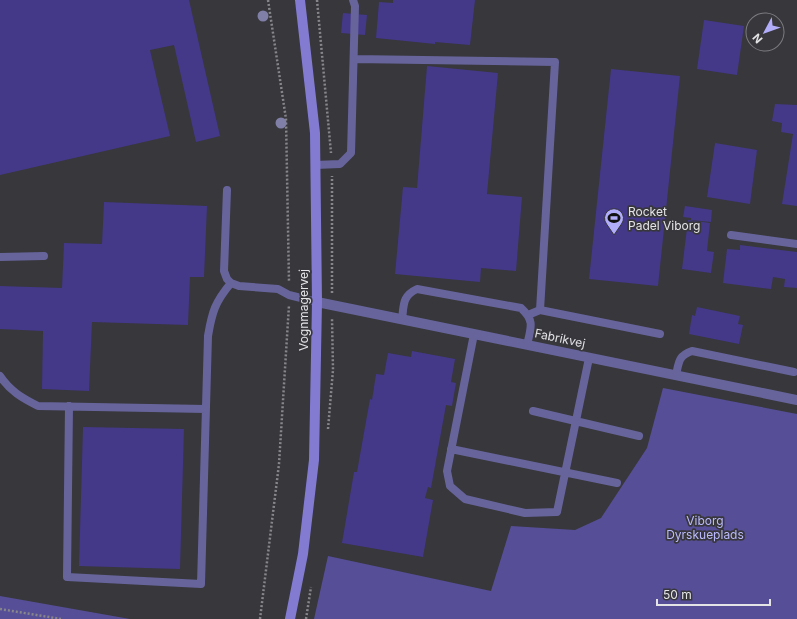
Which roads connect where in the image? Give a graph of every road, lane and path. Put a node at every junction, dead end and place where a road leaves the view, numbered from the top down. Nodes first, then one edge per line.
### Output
1 (268, 0) edge
2 (300, 0) edge
3 (353, 0) edge
4 (354, 59) junction
5 (315, 165) junction
6 (227, 190) dead end
7 (730, 235) dead end
8 (797, 244) edge
9 (44, 256) dead end
10 (0, 257) edge
11 (232, 284) junction
12 (290, 295) junction
13 (317, 302) junction
14 (540, 310) junction
15 (528, 315) junction
16 (402, 319) junction
17 (474, 334) junction
18 (660, 334) dead end
19 (527, 345) junction
20 (589, 358) junction
21 (794, 372) dead end
22 (676, 375) junction
23 (0, 376) edge
24 (797, 400) edge
25 (69, 406) junction
26 (206, 409) junction
27 (533, 411) dead end
28 (576, 421) junction
29 (639, 436) dead end
30 (451, 449) junction
31 (565, 472) junction
32 (617, 483) dead end
33 (0, 609) edge
34 (61, 619) edge
35 (260, 619) edge
36 (290, 619) edge

1 - 12 path
2 - 5 street, Vognmagervej
3 - 4 lane
4 - 5 lane
4 - 14 lane
5 - 13 street, Vognmagervej
6 - 11 lane
7 - 8 lane
9 - 10 lane
11 - 12 lane
11 - 26 lane
12 - 13 lane
12 - 35 path
13 - 16 street, Fabrikvej
13 - 36 street, Vognmagervej
14 - 15 lane
14 - 18 lane
15 - 16 lane
15 - 19 lane
16 - 17 street, Fabrikvej
17 - 19 street, Fabrikvej
17 - 30 lane
19 - 20 street, Fabrikvej
20 - 22 street, Fabrikvej
20 - 28 lane
21 - 22 lane
22 - 24 street, Fabrikvej
23 - 25 lane
25 - 26 lane
25 - 26 lane
27 - 28 lane
28 - 29 lane
28 - 31 lane
30 - 31 lane
30 - 31 lane
31 - 32 lane
33 - 34 path

